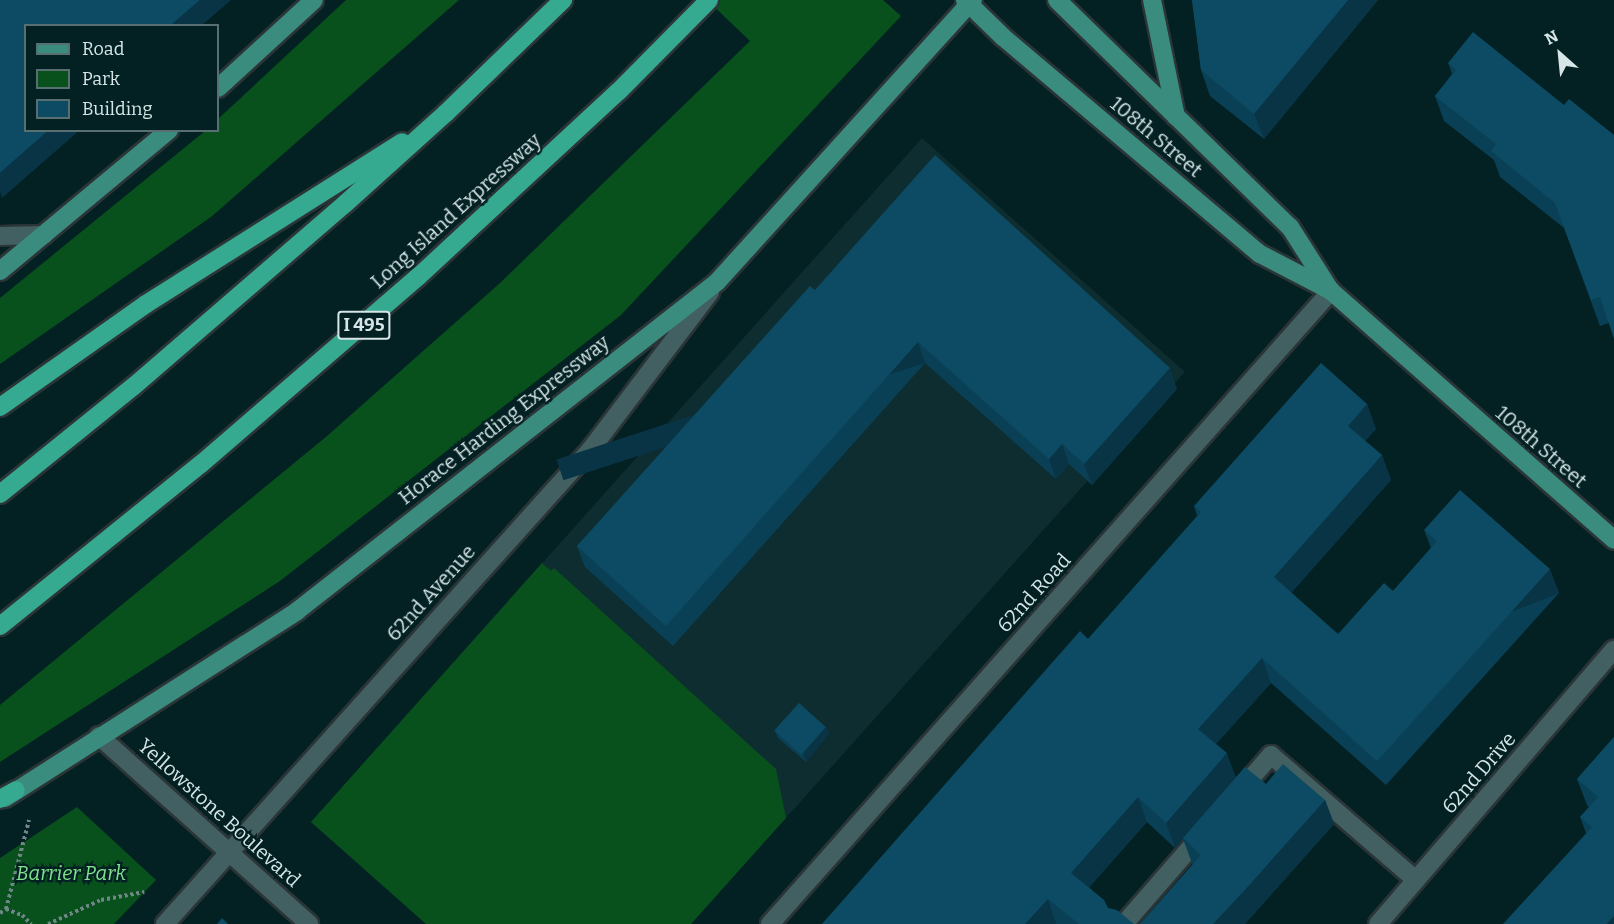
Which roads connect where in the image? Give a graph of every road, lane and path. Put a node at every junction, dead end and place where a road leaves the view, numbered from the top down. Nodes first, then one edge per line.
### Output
1 (314, 0) edge
2 (563, 0) edge
3 (708, 0) edge
4 (1057, 0) edge
5 (1152, 0) edge
6 (969, 2) edge
7 (219, 87) edge
8 (446, 113) junction
9 (1176, 117) junction
10 (167, 132) edge
11 (44, 235) junction
12 (0, 236) edge
13 (0, 271) edge
14 (717, 282) junction
15 (1331, 291) junction
16 (0, 407) edge
17 (0, 494) edge
18 (1614, 540) edge
19 (0, 626) edge
20 (1614, 651) edge
21 (99, 736) junction
22 (5, 797) edge
23 (29, 820) dead end
24 (229, 852) junction
25 (1416, 880) junction
26 (144, 892) dead end
27 (6, 909) junction
28 (0, 913) edge
29 (31, 924) edge
30 (48, 924) edge
31 (165, 924) edge
32 (309, 924) edge
33 (770, 924) edge
34 (1124, 924) edge
35 (1378, 924) edge

1 - 7 main road
2 - 8 highway
3 - 19 highway, Long Island Expressway / I 495
4 - 9 main road, 108th Street
5 - 9 main road
6 - 14 main road, Horace Harding Expressway
6 - 15 main road, 108th Street
8 - 16 highway
8 - 17 highway
9 - 15 main road, 108th Street
10 - 11 main road
11 - 12 street
11 - 13 main road
14 - 21 main road, Horace Harding Expressway
14 - 24 street, 62nd Avenue
15 - 18 main road, 108th Street
15 - 33 street, 62nd Road
20 - 25 street, 62nd Drive
21 - 22 main road, Horace Harding Expressway
21 - 24 street, Yellowstone Boulevard
23 - 27 path
24 - 31 street, 62nd Avenue
24 - 32 street, Yellowstone Boulevard
25 - 34 street
25 - 35 street, 62nd Drive
26 - 30 path
27 - 28 path
27 - 29 path

